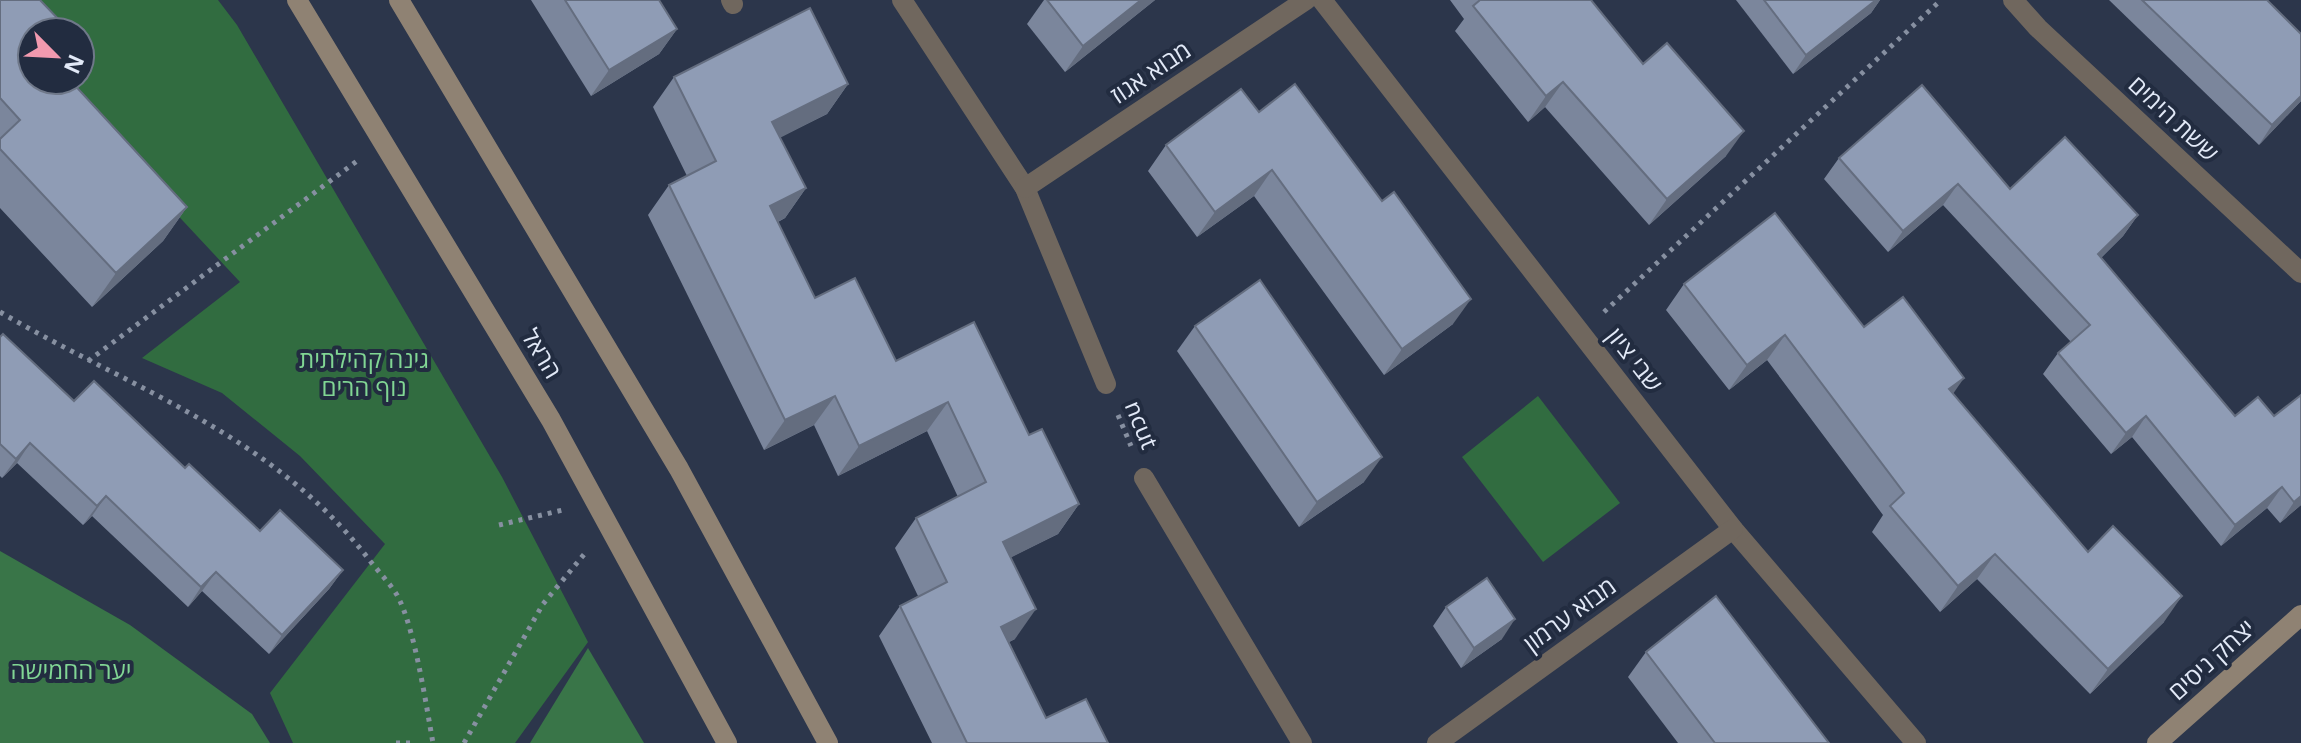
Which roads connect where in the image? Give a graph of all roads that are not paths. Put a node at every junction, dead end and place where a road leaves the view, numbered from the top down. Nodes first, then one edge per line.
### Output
1 (297, 0) edge
2 (399, 0) edge
3 (902, 0) edge
4 (1306, 0) edge
5 (1322, 0) edge
6 (2013, 0) edge
7 (1025, 188) junction
8 (2301, 273) edge
9 (1106, 384) road end
10 (1144, 478) road end
11 (1733, 529) junction
12 (2301, 615) edge
13 (727, 743) edge
14 (828, 743) edge
15 (1302, 743) edge
16 (1437, 743) edge
17 (1916, 743) edge
18 (2157, 743) edge

1 - 13 main road, הראל
2 - 14 main road
3 - 7 street
4 - 7 street, מבוא אגוז
5 - 11 street, שבי ציון
6 - 8 street, ששת הימים
7 - 9 street
10 - 15 street
11 - 16 street, מבוא ערמון
11 - 17 street, שבי ציון
12 - 18 main road, יצחק ניסים

